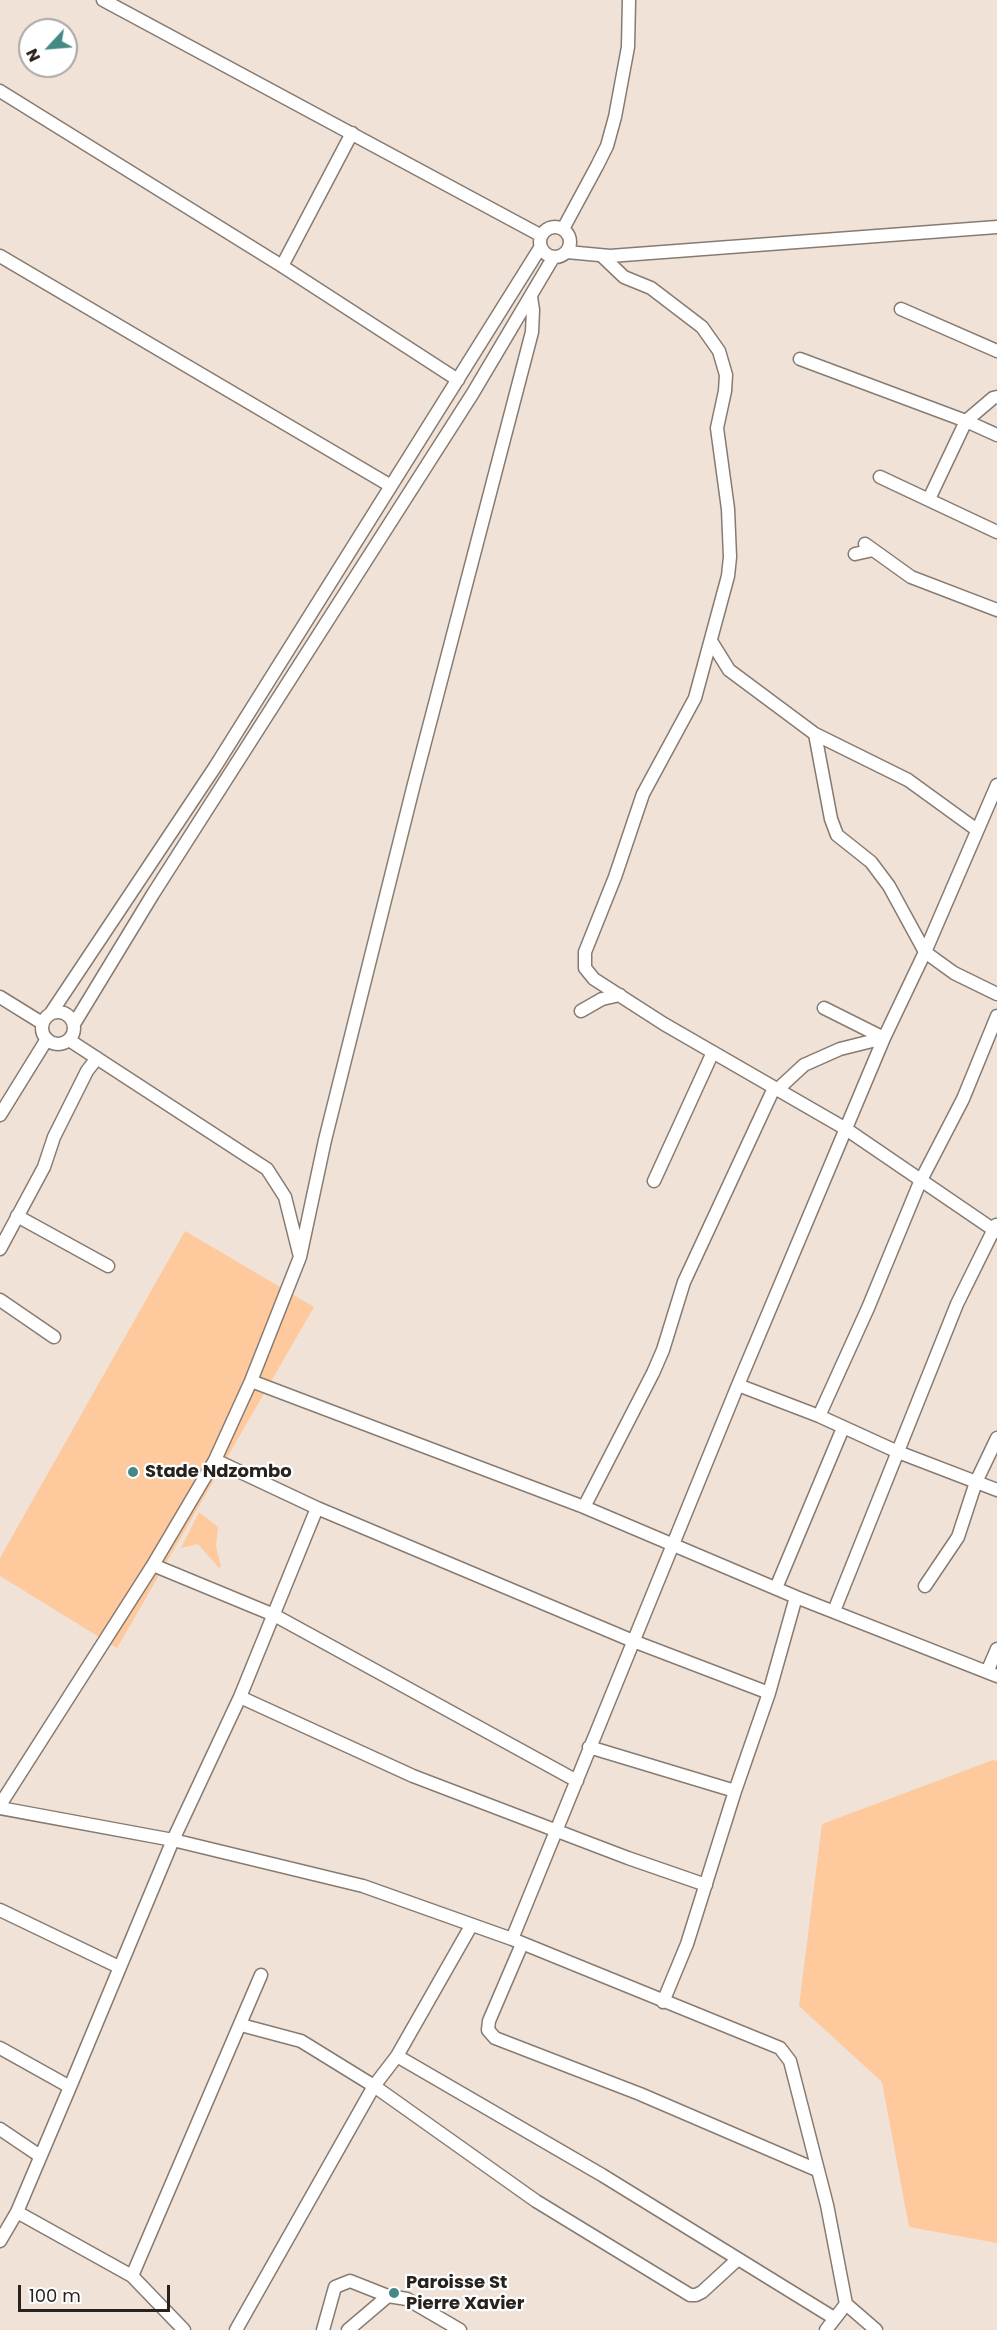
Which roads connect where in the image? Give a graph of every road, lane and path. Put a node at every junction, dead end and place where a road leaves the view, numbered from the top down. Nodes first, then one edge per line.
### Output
1 (103, 0) edge
2 (629, 0) edge
3 (0, 91) edge
4 (352, 133) junction
5 (997, 227) edge
6 (563, 229) junction
7 (540, 242) junction
8 (567, 252) junction
9 (0, 256) edge
10 (602, 256) junction
11 (553, 258) junction
12 (282, 266) junction
13 (531, 297) junction
14 (901, 309) dead end
15 (997, 351) edge
16 (800, 359) dead end
17 (458, 380) junction
18 (997, 397) edge
19 (966, 421) junction
20 (997, 435) edge
21 (880, 477) dead end
22 (391, 486) junction
23 (929, 500) junction
24 (997, 532) edge
25 (855, 554) dead end
26 (997, 610) edge
27 (711, 641) junction
28 (815, 734) junction
29 (997, 785) edge
30 (977, 830) junction
31 (925, 952) junction
32 (997, 994) edge
33 (620, 996) junction
34 (0, 998) edge
35 (824, 1008) dead end
36 (581, 1011) dead end
37 (51, 1013) junction
38 (997, 1016) edge
39 (42, 1023) junction
40 (74, 1024) junction
41 (884, 1038) junction
42 (47, 1040) junction
43 (69, 1040) junction
44 (713, 1052) junction
45 (97, 1058) junction
46 (776, 1089) junction
47 (0, 1115) edge
48 (846, 1129) junction
49 (654, 1181) dead end
50 (920, 1182) junction
51 (17, 1216) junction
52 (996, 1229) edge
53 (0, 1249) edge
54 (300, 1257) junction
55 (108, 1266) dead end
56 (0, 1300) edge
57 (54, 1337) dead end
58 (251, 1381) junction
59 (738, 1385) junction
60 (819, 1416) junction
61 (843, 1428) junction
62 (997, 1438) edge
63 (898, 1452) junction
64 (215, 1460) junction
65 (976, 1482) junction
66 (997, 1490) edge
67 (317, 1508) junction
68 (584, 1508) junction
69 (673, 1547) junction
70 (153, 1565) junction
71 (925, 1586) dead end
72 (776, 1588) junction
73 (796, 1597) junction
74 (834, 1611) junction
75 (274, 1615) junction
76 (633, 1641) junction
77 (997, 1649) edge
78 (992, 1674) edge
79 (769, 1693) junction
80 (240, 1697) junction
81 (589, 1748) junction
82 (576, 1781) junction
83 (735, 1791) junction
84 (0, 1807) edge
85 (556, 1831) junction
86 (173, 1840) junction
87 (706, 1886) junction
88 (0, 1910) edge
89 (471, 1926) junction
90 (517, 1942) junction
91 (119, 1967) junction
92 (261, 1976) dead end
93 (663, 2002) junction
94 (241, 2025) junction
95 (0, 2048) edge
96 (397, 2056) junction
97 (70, 2086) junction
98 (374, 2086) junction
99 (0, 2129) edge
100 (40, 2156) junction
101 (817, 2170) junction
102 (17, 2211) junction
103 (0, 2241) edge
104 (738, 2259) junction
105 (132, 2276) junction
106 (388, 2296) junction
107 (846, 2304) junction
108 (834, 2319) junction
109 (184, 2330) edge
110 (236, 2330) edge
111 (323, 2330) edge
112 (348, 2330) edge
113 (460, 2330) edge
114 (826, 2330) edge
115 (876, 2330) edge

1 - 4 street
2 - 6 street
3 - 12 street
4 - 7 street
4 - 12 street
5 - 10 street
6 - 7 street
6 - 8 street
7 - 11 street
7 - 17 street
8 - 10 street
8 - 11 street
9 - 22 street
10 - 27 street
11 - 13 street
12 - 17 street
13 - 40 street
13 - 54 street
14 - 15 street
16 - 19 street
17 - 22 street
18 - 19 street
19 - 20 street
19 - 23 street
21 - 23 street
22 - 37 street
23 - 24 street
25 - 26 street
27 - 28 street
27 - 33 street
28 - 30 street
28 - 31 street
29 - 30 street
30 - 31 street
31 - 32 street
31 - 41 street
33 - 36 street
33 - 44 street
34 - 39 street
35 - 41 street
37 - 39 street
37 - 40 street
38 - 50 street
39 - 42 street
40 - 43 street
41 - 46 street
41 - 48 street
42 - 43 street
42 - 47 street
43 - 45 street
44 - 46 street
44 - 49 street
45 - 51 street
45 - 54 street
46 - 48 street
46 - 68 street
48 - 50 street
48 - 59 street
50 - 52 street
50 - 60 street
51 - 53 street
51 - 55 street
52 - 63 street
54 - 58 street
56 - 57 street
58 - 64 street
58 - 68 street
59 - 60 street
59 - 69 street
60 - 61 street
61 - 63 street
61 - 72 street
62 - 65 street
63 - 65 street
63 - 74 street
64 - 67 street
64 - 70 street
65 - 66 street
65 - 71 street
67 - 75 street
67 - 76 street
68 - 69 street
69 - 72 street
69 - 76 street
70 - 75 street
70 - 84 street
72 - 73 street
73 - 74 street
73 - 79 street
74 - 78 street
75 - 80 street
75 - 82 street
76 - 79 street
76 - 81 street
77 - 78 street
79 - 83 street
80 - 85 street
80 - 86 street
81 - 82 street
81 - 83 street
82 - 85 street
83 - 87 street
84 - 86 street
85 - 87 street
85 - 90 street
86 - 89 street
86 - 91 street
87 - 93 street
88 - 91 street
89 - 90 street
89 - 96 street
90 - 93 street
90 - 101 street
91 - 97 street
92 - 94 street
93 - 101 street
94 - 98 street
94 - 105 street
95 - 97 street
96 - 98 street
96 - 104 street
97 - 100 street
98 - 104 street
98 - 110 street
99 - 100 street
100 - 102 street
101 - 107 street
102 - 103 street
102 - 105 street
104 - 108 street
105 - 109 street
106 - 111 street
106 - 112 street
106 - 113 street
107 - 108 street
107 - 115 street
108 - 114 street

